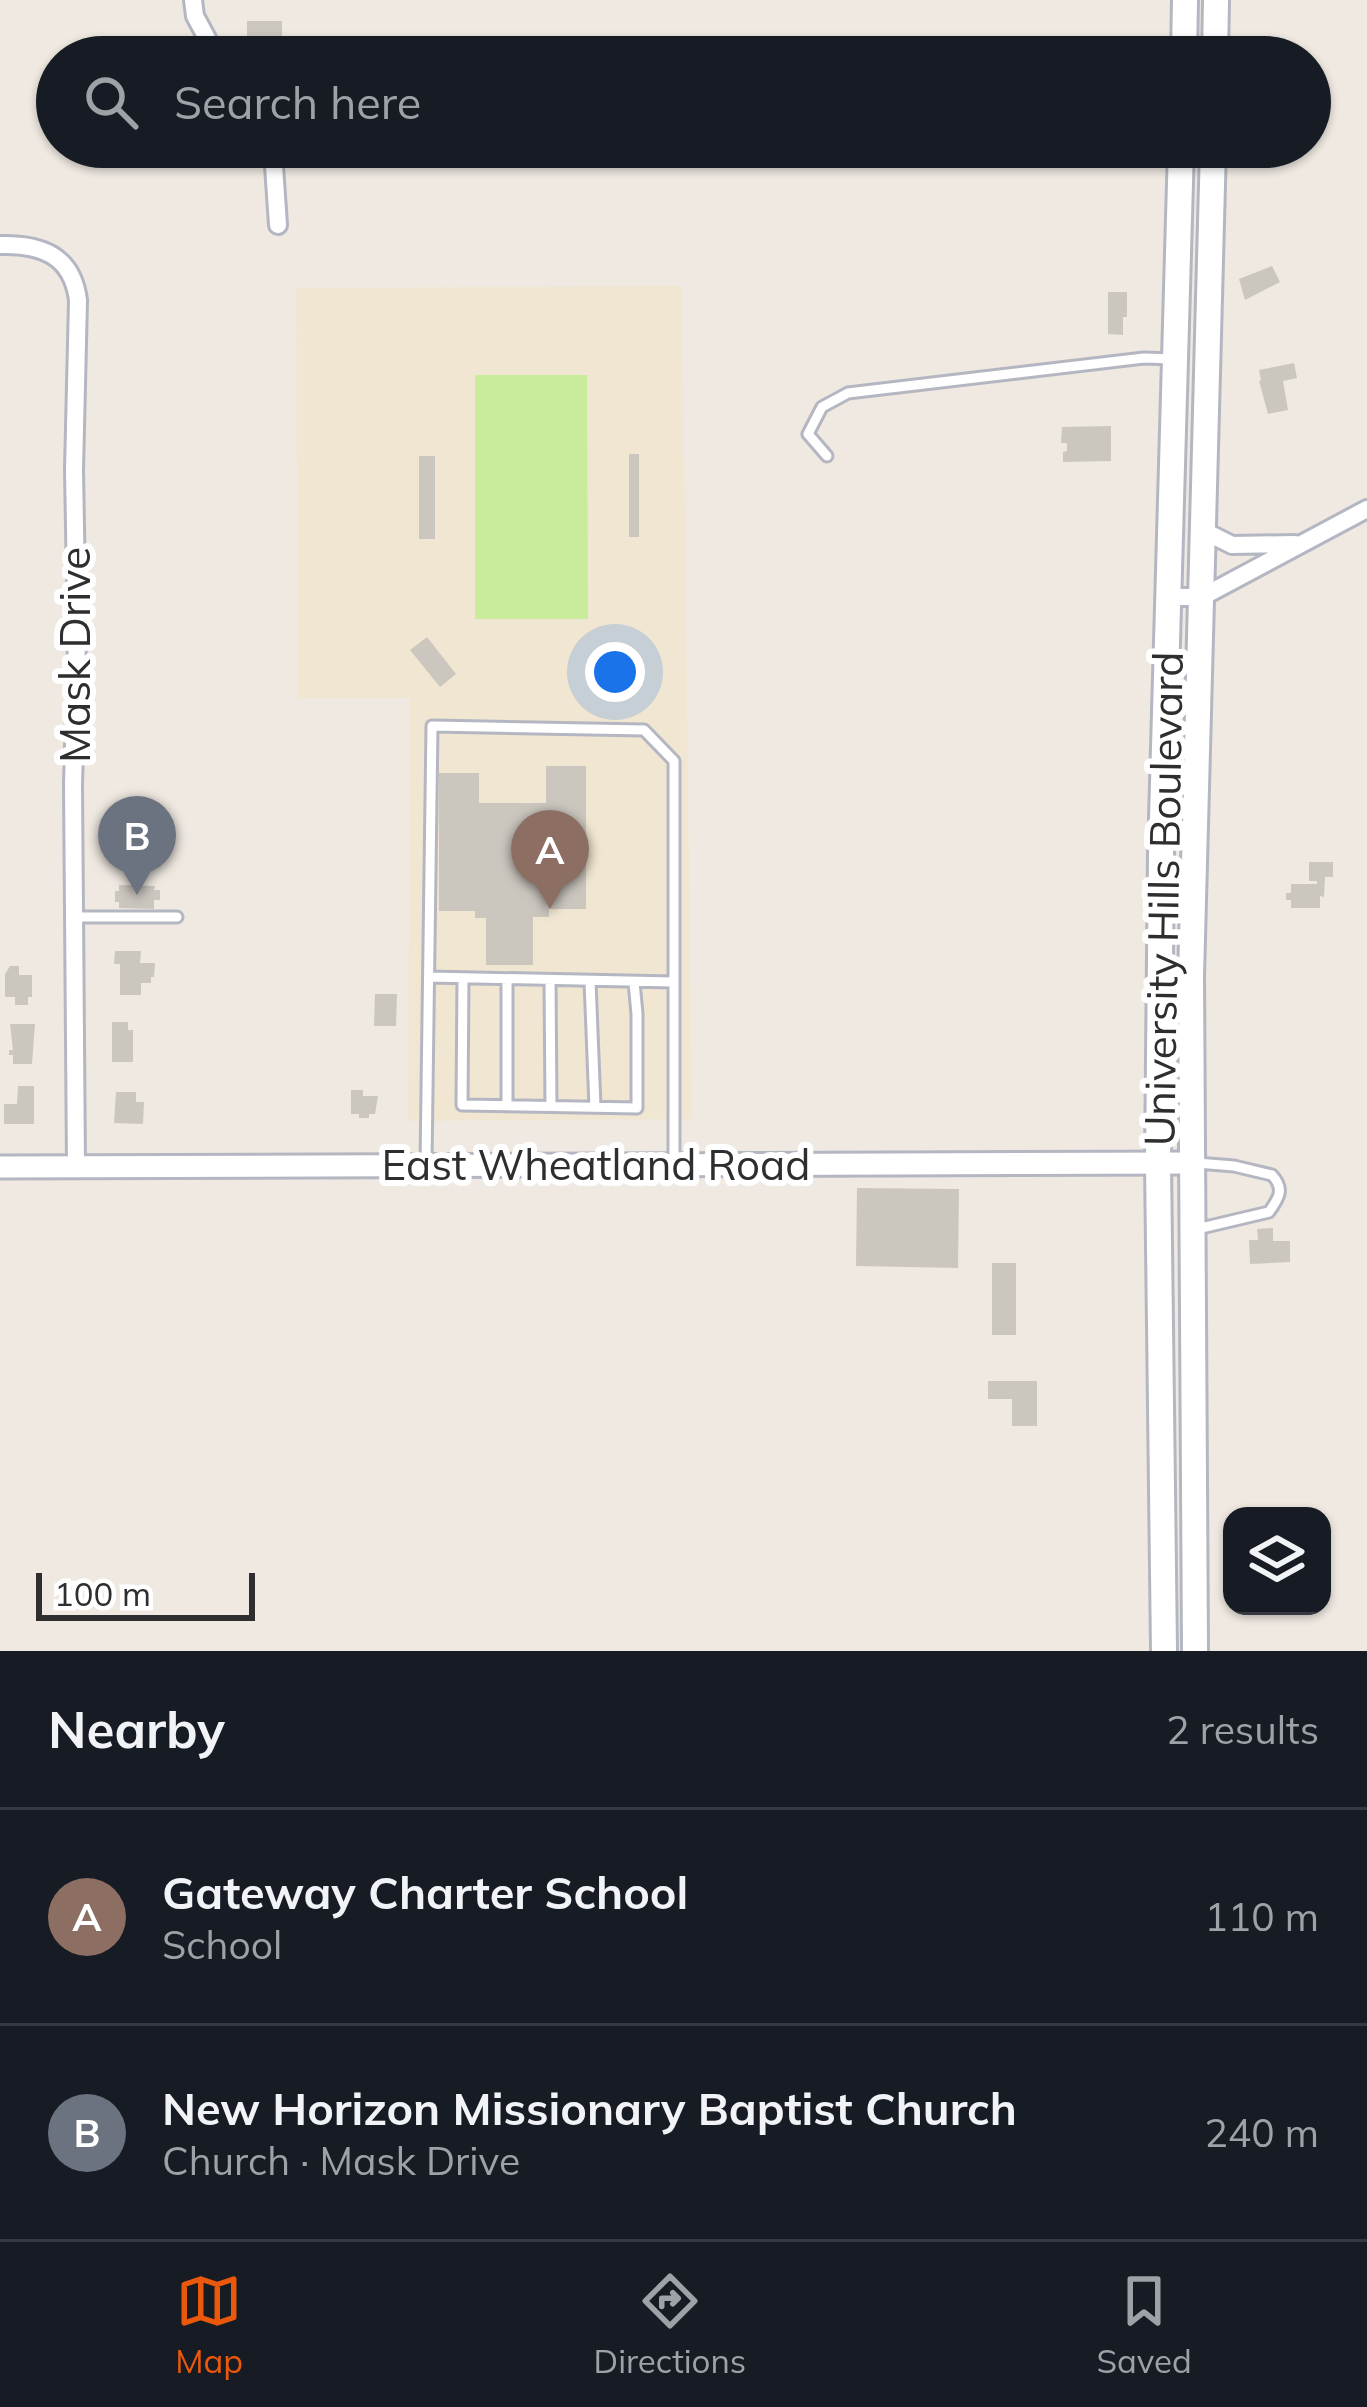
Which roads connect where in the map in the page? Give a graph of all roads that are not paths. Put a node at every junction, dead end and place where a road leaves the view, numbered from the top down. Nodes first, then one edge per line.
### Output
1 (193, 0) edge
2 (1185, 0) edge
3 (1216, 0) edge
4 (206, 36) edge
5 (1184, 36) edge
6 (1215, 36) edge
7 (274, 168) edge
8 (1180, 168) edge
9 (1212, 168) edge
10 (278, 225) dead end
11 (0, 245) edge
12 (1173, 358) junction
13 (1206, 359) junction
14 (827, 456) dead end
15 (1367, 509) edge
16 (1202, 530) junction
17 (1308, 542) junction
18 (1169, 597) junction
19 (1202, 597) junction
20 (73, 917) junction
21 (177, 917) dead end
22 (429, 977) junction
23 (463, 978) junction
24 (507, 979) junction
25 (550, 980) junction
26 (590, 981) junction
27 (634, 982) junction
28 (674, 982) junction
29 (507, 1105) junction
30 (550, 1106) junction
31 (595, 1107) junction
32 (1157, 1163) junction
33 (1192, 1163) junction
34 (426, 1164) junction
35 (674, 1164) junction
36 (0, 1167) edge
37 (76, 1167) junction
38 (1192, 1229) junction
39 (1160, 1326) junction
40 (1192, 1326) junction
41 (1160, 1376) junction
42 (1192, 1376) junction
43 (1163, 1651) edge
44 (1195, 1651) edge

1 - 4 street
2 - 5 main road
3 - 6 main road
7 - 10 street
8 - 12 main road, University Hills Boulevard
9 - 13 main road, University Hills Boulevard
11 - 20 street, Mask Drive
12 - 13 main road
12 - 14 lane
12 - 18 main road, University Hills Boulevard
13 - 16 main road, University Hills Boulevard
15 - 17 street
16 - 17 street
16 - 19 main road, University Hills Boulevard
17 - 19 street
18 - 19 street
18 - 32 main road, University Hills Boulevard
19 - 33 main road, University Hills Boulevard
20 - 21 lane
20 - 37 street, Mask Drive
22 - 23 lane
22 - 28 lane
22 - 34 lane
23 - 24 lane
23 - 29 lane
24 - 25 lane
24 - 29 lane
25 - 26 lane
25 - 30 lane
26 - 27 lane
26 - 31 lane
27 - 28 lane
27 - 31 lane
28 - 35 lane
29 - 30 lane
30 - 31 lane
32 - 33 street, East Wheatland Road
32 - 35 street, East Wheatland Road
32 - 39 main road, University Hills Boulevard
33 - 38 main road, University Hills Boulevard
33 - 38 lane
34 - 35 street, East Wheatland Road
34 - 37 street, East Wheatland Road
36 - 37 street, East Wheatland Road
38 - 40 main road, University Hills Boulevard
39 - 40 main road
39 - 41 main road, University Hills Boulevard
40 - 42 main road, University Hills Boulevard
41 - 42 main road
41 - 43 main road, University Hills Boulevard
42 - 44 main road, University Hills Boulevard

